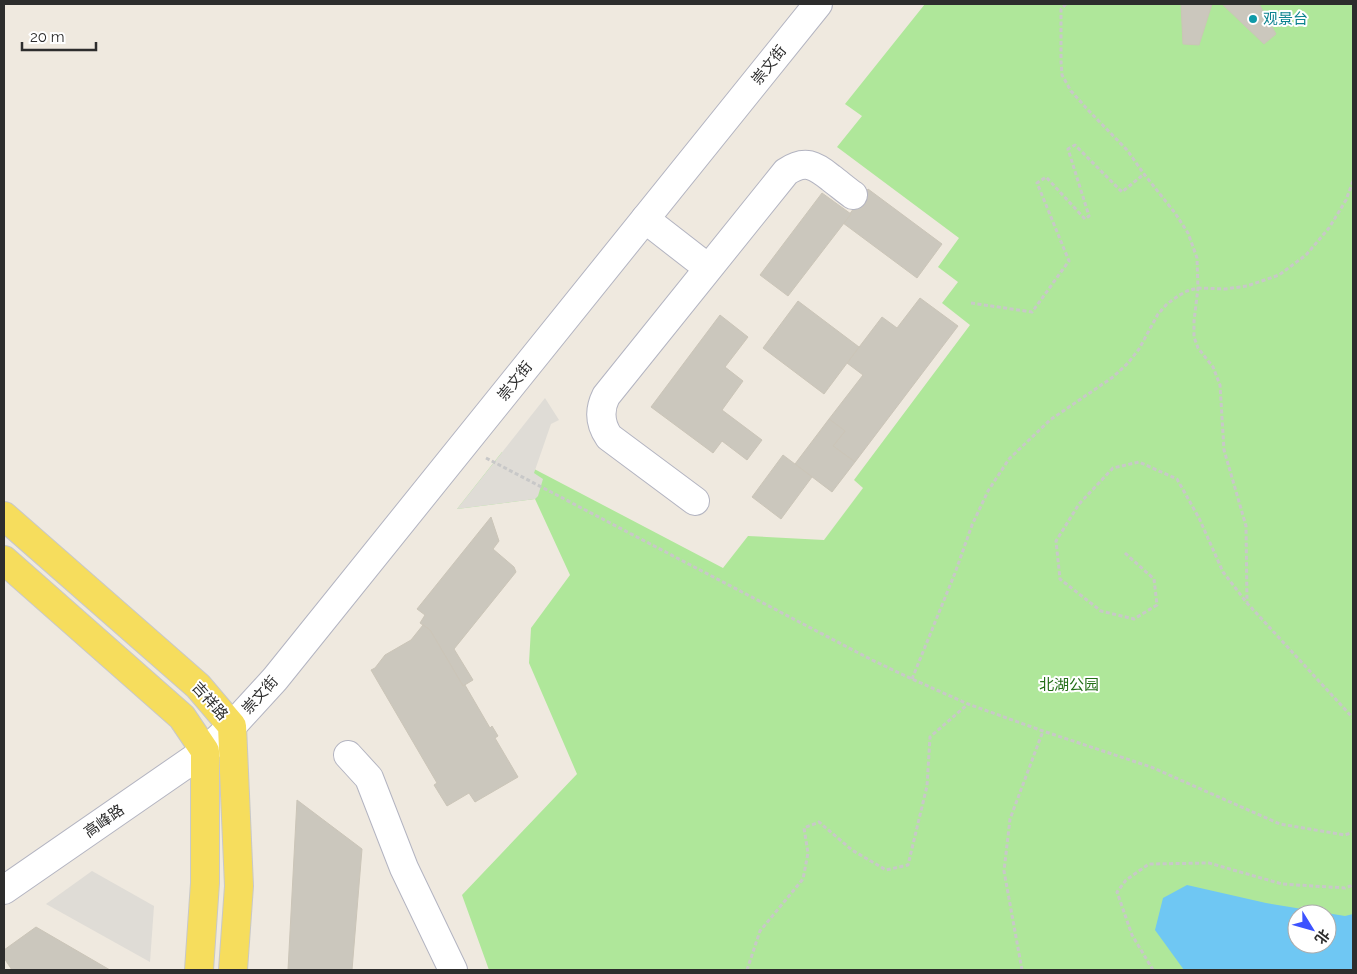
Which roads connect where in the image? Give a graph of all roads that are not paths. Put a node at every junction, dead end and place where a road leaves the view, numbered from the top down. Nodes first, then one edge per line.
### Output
1 (818, 4) edge
2 (853, 195) dead end
3 (645, 219) junction
4 (708, 268) junction
5 (695, 501) dead end
6 (4, 516) edge
7 (4, 560) edge
8 (232, 726) junction
9 (205, 751) junction
10 (348, 755) dead end
11 (4, 890) edge
12 (199, 970) edge
13 (233, 970) edge
14 (452, 970) edge

1 - 3 street, 崇文街
2 - 4 street
3 - 4 street
3 - 8 street, 崇文街
4 - 5 street
6 - 8 main road, 吉祥路
7 - 9 main road
8 - 9 street, 崇文街
8 - 13 main road, 吉祥路
9 - 11 street, 高峰路
9 - 12 main road
10 - 14 street

